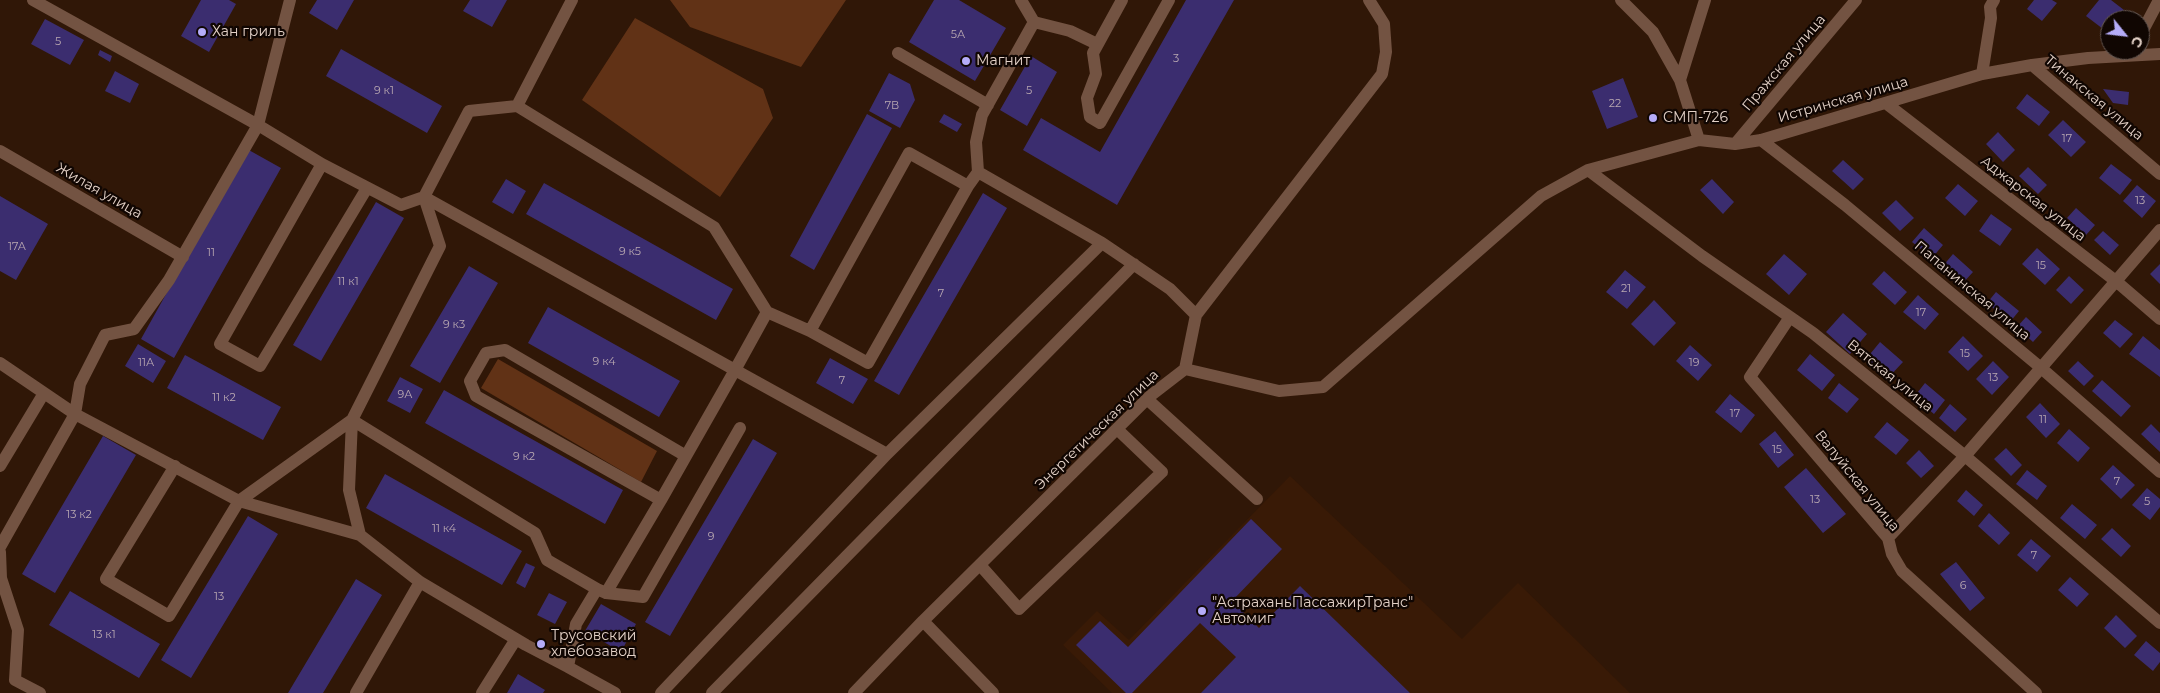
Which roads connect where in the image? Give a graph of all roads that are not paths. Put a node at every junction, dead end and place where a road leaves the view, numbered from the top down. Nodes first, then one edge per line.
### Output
1 (33, 0) edge
2 (290, 0) edge
3 (572, 0) edge
4 (1021, 0) edge
5 (1122, 0) edge
6 (1169, 0) edge
7 (1369, 0) edge
8 (1621, 0) edge
9 (1705, 0) edge
10 (1856, 0) edge
11 (1994, 0) edge
12 (2159, 0) edge
13 (2150, 17) edge
14 (1034, 22) junction
15 (1096, 44) junction
16 (898, 53) dead end
17 (2100, 56) edge
18 (2032, 64) junction
19 (1982, 74) junction
20 (1680, 80) junction
21 (1887, 104) junction
22 (988, 105) junction
23 (517, 106) junction
24 (258, 125) junction
25 (1699, 140) junction
26 (1760, 140) junction
27 (1735, 144) junction
28 (0, 151) edge
29 (322, 164) junction
30 (1588, 170) junction
31 (978, 172) junction
32 (2160, 174) edge
33 (968, 186) junction
34 (367, 188) junction
35 (424, 198) junction
36 (2160, 230) edge
37 (1102, 243) junction
38 (183, 256) junction
39 (1134, 264) junction
40 (2117, 282) junction
41 (767, 312) junction
42 (1196, 315) junction
43 (1790, 318) junction
44 (2160, 320) edge
45 (810, 331) junction
46 (0, 363) edge
47 (2040, 367) junction
48 (1185, 369) junction
49 (735, 370) junction
50 (44, 393) junction
51 (1148, 399) junction
52 (75, 414) junction
53 (352, 420) junction
54 (740, 428) dead end
55 (1118, 429) junction
56 (887, 454) junction
57 (686, 456) junction
58 (1965, 456) junction
59 (0, 466) edge
60 (175, 466) junction
61 (2160, 472) edge
62 (1257, 499) dead end
63 (661, 500) junction
64 (239, 502) junction
65 (360, 535) junction
66 (1888, 538) junction
67 (0, 547) edge
68 (0, 552) edge
69 (980, 566) junction
70 (420, 582) junction
71 (601, 591) junction
72 (923, 621) junction
73 (2160, 623) edge
74 (516, 639) junction
75 (568, 667) junction
76 (40, 693) edge
77 (356, 693) edge
78 (482, 693) edge
79 (615, 693) edge
80 (660, 693) edge
81 (712, 693) edge
82 (854, 693) edge
83 (992, 693) edge
84 (2036, 693) edge

1 - 24 street
2 - 24 street
3 - 23 street
4 - 14 street
5 - 15 street
6 - 15 street
7 - 42 street
8 - 20 street
9 - 20 street
10 - 27 street, Пражская улица
11 - 19 street
12 - 13 street
14 - 15 street
14 - 22 street
16 - 22 street
17 - 18 street, Истринская улица
18 - 19 street, Истринская улица
18 - 32 street, Тинакская улица
19 - 21 street, Истринская улица
20 - 25 street
21 - 26 street, Истринская улица
21 - 40 street, Аджарская улица
22 - 31 street
23 - 35 street
23 - 41 street
24 - 29 street
24 - 38 street
25 - 27 street, Истринская улица
25 - 30 street, Истринская улица
26 - 27 street, Истринская улица
26 - 47 street, Папанинская улица
28 - 38 street, Жилая улица
29 - 34 street
29 - 34 street
30 - 43 street, Вятская улица
30 - 48 street, Истринская улица
31 - 33 street
31 - 37 street
33 - 45 street
33 - 45 street
34 - 35 street
35 - 49 street
35 - 53 street
36 - 40 street
37 - 39 street
37 - 56 street
38 - 52 street
39 - 42 street
39 - 81 street
40 - 44 street, Аджарская улица
40 - 47 street
41 - 45 street
41 - 49 street
42 - 48 street
43 - 58 street, Вятская улица
43 - 66 street, Валуйская улица
46 - 50 street
47 - 58 street
47 - 61 street, Папанинская улица
48 - 51 street, Энергетическая улица
49 - 56 street
49 - 57 street
50 - 52 street
50 - 59 street
51 - 55 street, Энергетическая улица
51 - 62 street
52 - 60 street
52 - 67 street
53 - 64 street
53 - 65 street
53 - 71 street
54 - 71 street
55 - 69 street, Энергетическая улица
55 - 69 street
56 - 80 street
57 - 63 street
57 - 63 street
58 - 66 street
58 - 73 street, Вятская улица
60 - 64 street
60 - 64 street
63 - 71 street
64 - 65 street
65 - 70 street
66 - 84 street, Валуйская улица
68 - 76 street
69 - 72 street, Энергетическая улица
70 - 74 street
70 - 77 street
71 - 75 street
72 - 82 street, Энергетическая улица
72 - 83 street
74 - 75 street
74 - 78 street
75 - 79 street

